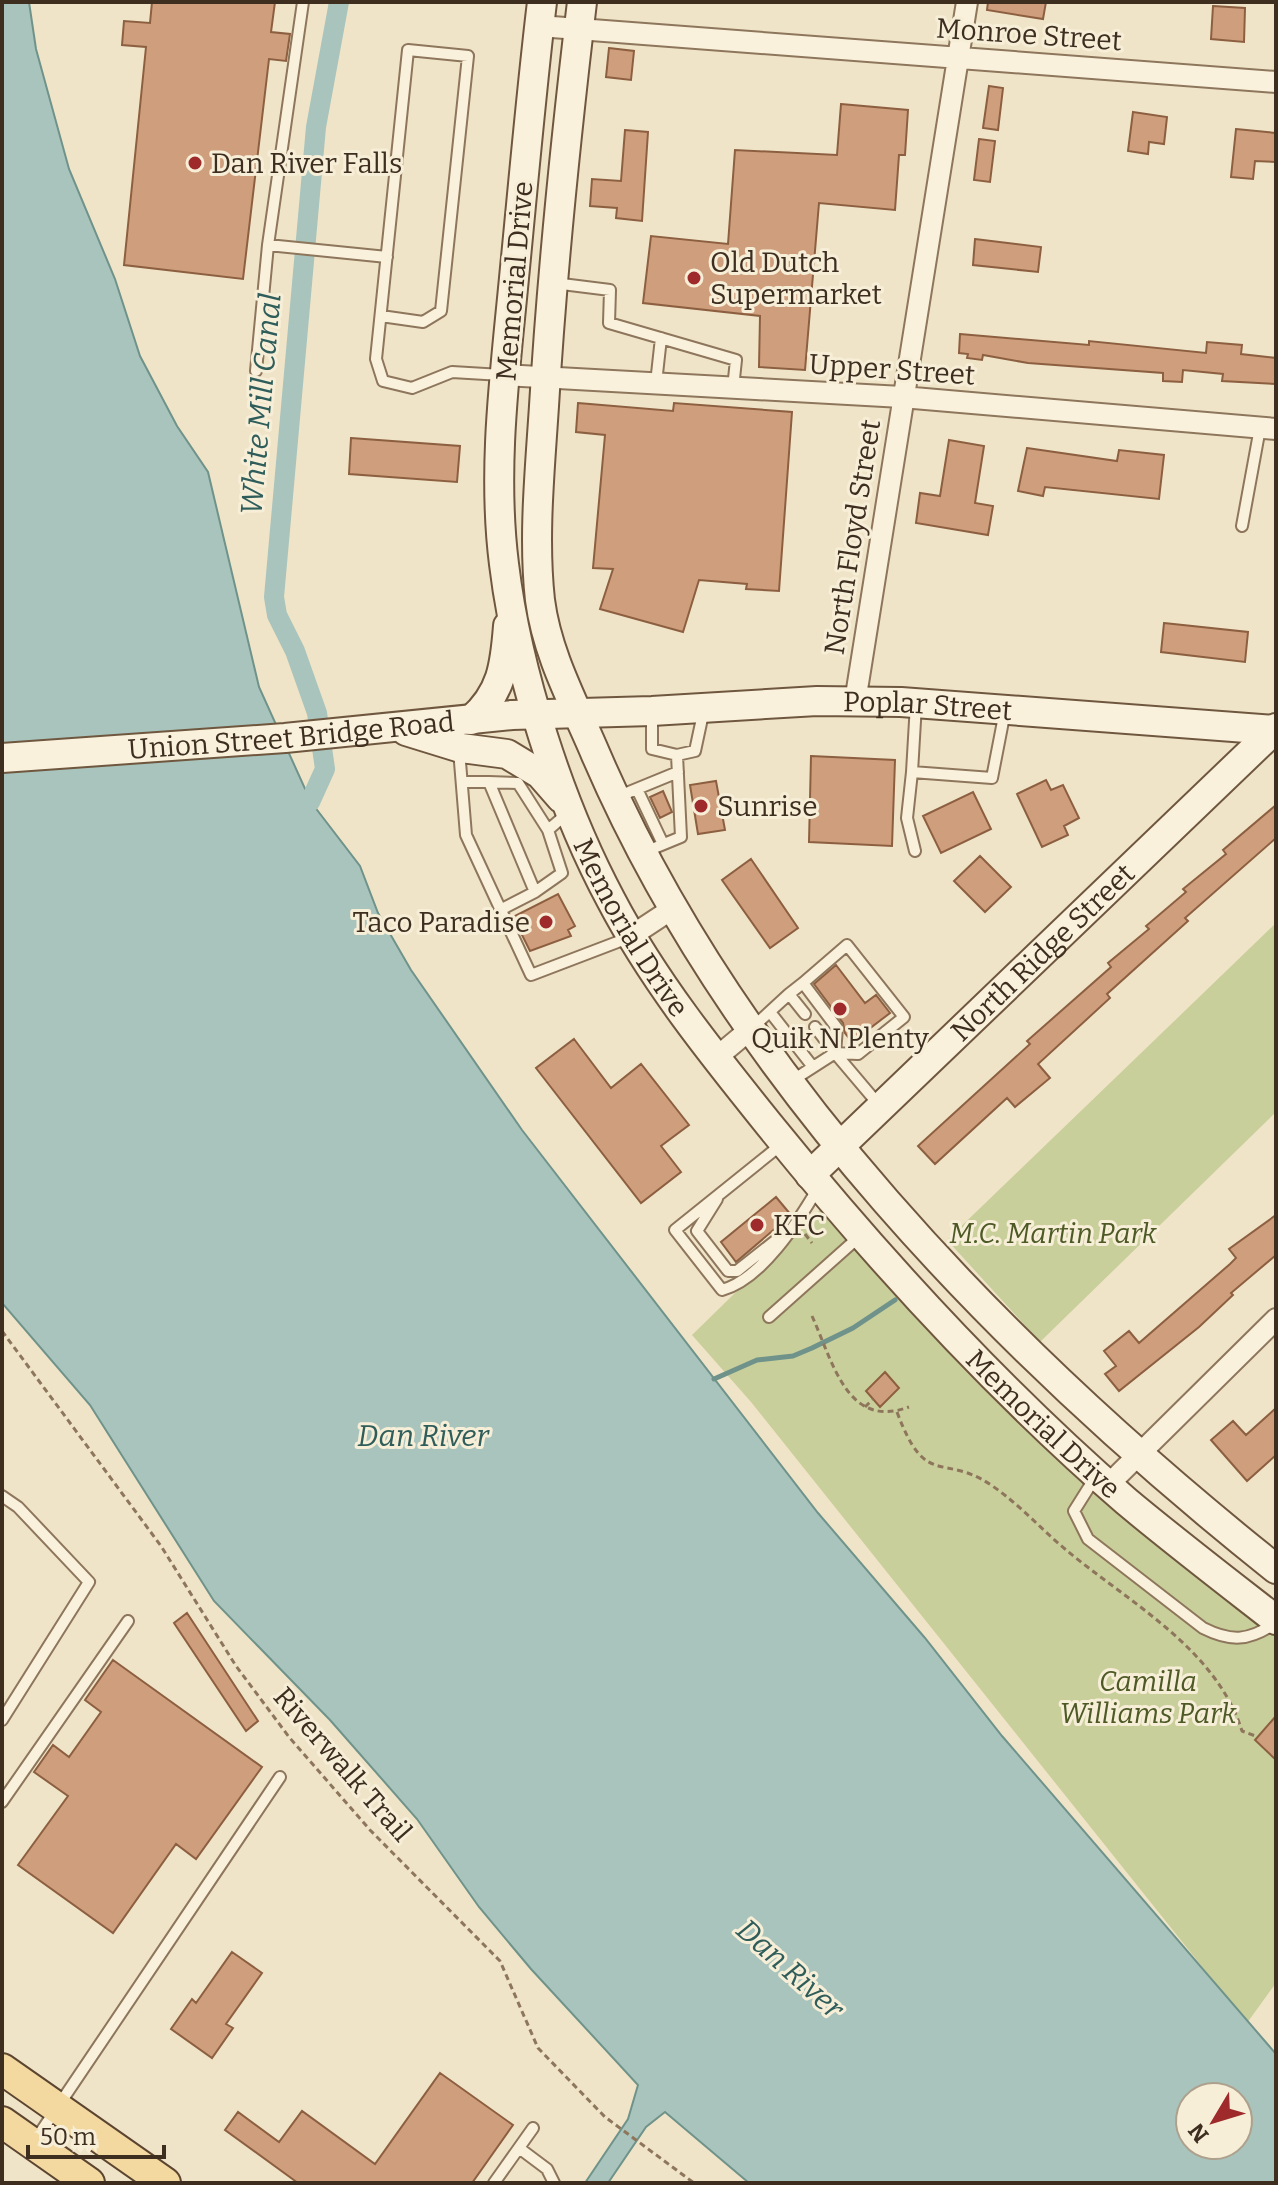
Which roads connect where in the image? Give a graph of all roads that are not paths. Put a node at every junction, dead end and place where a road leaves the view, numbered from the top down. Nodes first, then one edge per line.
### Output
1 (303, 2) edge
2 (967, 2) edge
3 (540, 14) edge
4 (581, 16) edge
5 (958, 57) junction
6 (1276, 82) edge
7 (268, 245) junction
8 (387, 257) junction
9 (553, 283) junction
10 (381, 316) junction
11 (661, 338) junction
12 (256, 371) dead end
13 (504, 375) junction
14 (545, 377) junction
15 (656, 383) junction
16 (733, 388) junction
17 (902, 397) junction
18 (1268, 429) edge
19 (1242, 526) dead end
20 (510, 601) junction
21 (855, 702) junction
22 (916, 703) junction
23 (705, 709) junction
24 (1006, 709) junction
25 (652, 711) junction
26 (538, 714) junction
27 (578, 714) junction
28 (471, 720) junction
29 (394, 729) junction
30 (1275, 730) edge
31 (459, 748) junction
32 (677, 755) junction
33 (2, 758) edge
34 (678, 772) junction
35 (912, 772) junction
36 (462, 782) junction
37 (489, 782) junction
38 (626, 794) junction
39 (570, 808) junction
40 (548, 830) junction
41 (652, 849) junction
42 (915, 851) dead end
43 (535, 892) junction
44 (502, 909) junction
45 (672, 909) junction
46 (631, 936) junction
47 (803, 983) junction
48 (789, 994) junction
49 (805, 1014) dead end
50 (762, 1020) junction
51 (815, 1027) dead end
52 (835, 1053) junction
53 (717, 1057) junction
54 (802, 1074) junction
55 (880, 1107) junction
56 (784, 1142) junction
57 (840, 1145) junction
58 (814, 1181) junction
59 (720, 1194) junction
60 (794, 1228) junction
61 (862, 1235) junction
62 (769, 1317) dead end
63 (1276, 1319) edge
64 (1137, 1456) junction
65 (1103, 1479) junction
66 (2, 1496) edge
67 (1276, 1569) edge
68 (128, 1621) dead end
69 (1276, 1621) edge
70 (2, 1720) edge
71 (280, 1777) dead end
72 (2, 1802) edge
73 (2, 2069) edge
74 (57, 2108) junction
75 (533, 2128) dead end
76 (14, 2134) edge
77 (519, 2148) junction
78 (89, 2183) edge
79 (165, 2183) edge
80 (494, 2183) edge
81 (554, 2183) edge

1 - 7 lane
2 - 5 street, North Floyd Street
3 - 4 street, Monroe Street
3 - 13 main road, Memorial Drive
4 - 5 street, Monroe Street
4 - 9 main road, Memorial Drive
5 - 6 street, Monroe Street
5 - 17 street, North Floyd Street
7 - 8 lane
7 - 12 lane
8 - 10 lane
8 - 10 lane
9 - 11 lane
9 - 14 main road, Memorial Drive
10 - 13 lane
11 - 15 lane
11 - 16 lane
13 - 14 street, Upper Street
13 - 20 main road, Memorial Drive
14 - 15 street, Upper Street
14 - 27 main road, Memorial Drive
15 - 16 street, Upper Street
16 - 17 street, Upper Street
17 - 18 street, Upper Street
17 - 21 street, North Floyd Street
18 - 19 lane
20 - 26 main road, Memorial Drive
20 - 28 main road
21 - 22 main road, Poplar Street
21 - 23 main road, Poplar Street
22 - 24 main road, Poplar Street
22 - 35 lane
23 - 25 main road, Poplar Street
23 - 32 lane
24 - 30 main road, Poplar Street
24 - 35 lane
25 - 27 main road, Poplar Street
25 - 32 lane
26 - 27 main road, Union Street Bridge Road
26 - 28 main road, Union Street Bridge Road
26 - 39 main road, Memorial Drive
27 - 38 main road, Memorial Drive
28 - 29 main road, Union Street Bridge Road
29 - 31 main road
29 - 33 main road, Union Street Bridge Road
30 - 55 main road, North Ridge Street
31 - 36 lane
31 - 39 main road
32 - 34 lane
34 - 38 lane
34 - 41 lane
35 - 42 lane
36 - 37 lane
36 - 44 lane
37 - 40 lane
37 - 43 lane
38 - 41 main road, Memorial Drive
39 - 40 lane
39 - 46 main road, Memorial Drive
40 - 43 lane
41 - 45 main road, Memorial Drive
43 - 44 lane
44 - 46 lane
45 - 46 street
45 - 50 main road, Memorial Drive
46 - 53 main road, Memorial Drive
47 - 48 lane
47 - 52 lane
47 - 52 lane
48 - 49 lane
48 - 50 lane
50 - 53 street
50 - 54 main road, Memorial Drive
51 - 52 lane
52 - 54 lane
52 - 55 lane
53 - 56 main road, Memorial Drive
54 - 57 main road, Memorial Drive
55 - 57 main road, North Ridge Street
56 - 58 main road, Memorial Drive
56 - 59 lane
57 - 58 main road, North Ridge Street
57 - 64 main road, Memorial Drive
58 - 60 lane
58 - 61 main road, Memorial Drive
59 - 60 lane
59 - 60 lane
61 - 62 lane
61 - 65 main road, Memorial Drive
63 - 64 street
64 - 65 street
64 - 67 main road, Memorial Drive
65 - 69 main road, Memorial Drive
65 - 69 lane
66 - 70 lane
68 - 72 lane
71 - 74 lane
73 - 74 main road
74 - 76 lane
74 - 79 main road
75 - 77 lane
76 - 78 main road
77 - 80 lane
77 - 81 lane

